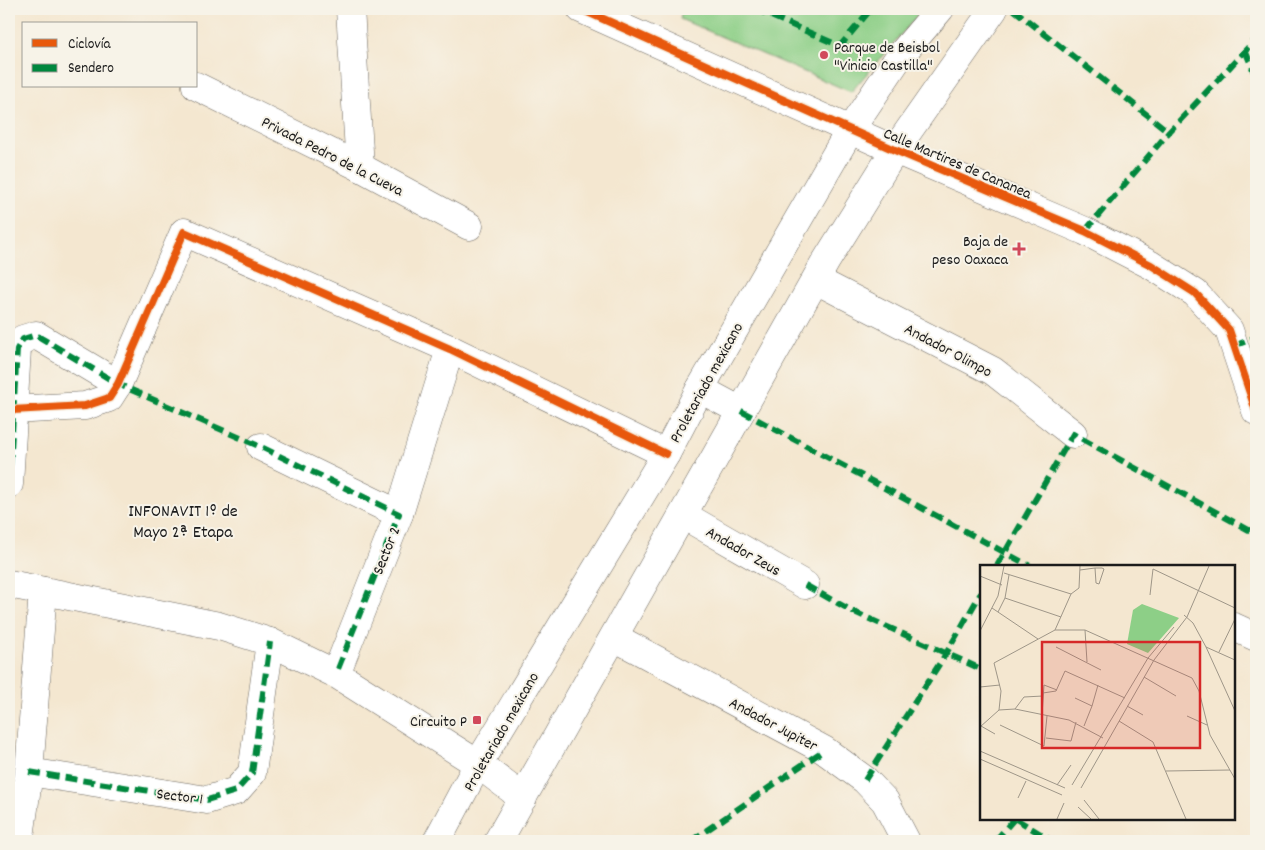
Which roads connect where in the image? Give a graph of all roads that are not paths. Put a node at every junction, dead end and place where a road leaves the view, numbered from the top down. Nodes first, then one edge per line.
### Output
1 (350, 9) edge
2 (581, 9) edge
3 (940, 9) edge
4 (994, 9) edge
5 (198, 87) edge
6 (850, 130) junction
7 (895, 150) junction
8 (360, 167) junction
9 (469, 226) dead end
10 (816, 280) junction
11 (450, 348) junction
12 (118, 384) junction
13 (700, 389) junction
14 (741, 411) junction
15 (1256, 411) edge
16 (11, 425) edge
17 (1073, 434) dead end
18 (261, 447) dead end
19 (666, 454) junction
20 (9, 484) edge
21 (399, 514) junction
22 (683, 515) junction
23 (9, 584) edge
24 (805, 585) dead end
25 (44, 591) junction
26 (1235, 626) edge
27 (614, 637) junction
28 (1256, 637) edge
29 (270, 642) junction
30 (336, 674) junction
31 (478, 764) junction
32 (29, 772) junction
33 (523, 798) junction
34 (9, 832) edge
35 (437, 841) edge
36 (498, 841) edge
37 (906, 841) edge

1 - 8 street
2 - 6 street, Calle Martires de Cananea
3 - 6 street, Proletariado mexicano
4 - 7 street
5 - 8 street, Privada Pedro de la Cueva
6 - 7 street, Calle Martires de Cananea
6 - 13 street, Proletariado mexicano
7 - 10 street
7 - 15 street, Calle Martires de Cananea
8 - 9 street, Privada Pedro de la Cueva
10 - 14 street
10 - 17 street, Andador Olimpo
11 - 12 street
11 - 19 street
11 - 21 street
12 - 16 street
12 - 16 street
13 - 14 street
13 - 19 street, Proletariado mexicano
14 - 22 street
16 - 20 street
18 - 21 street, Sector 2
19 - 31 street, Proletariado mexicano
21 - 30 street, Sector 2
22 - 24 street, Andador Zeus
22 - 27 street
23 - 25 street
25 - 29 street
25 - 32 street
26 - 28 street
27 - 33 street
27 - 37 street, Andador Jupiter
29 - 30 street
29 - 32 street, Sector 1
30 - 31 street
31 - 33 street
31 - 35 street, Proletariado mexicano
32 - 34 street
33 - 36 street

